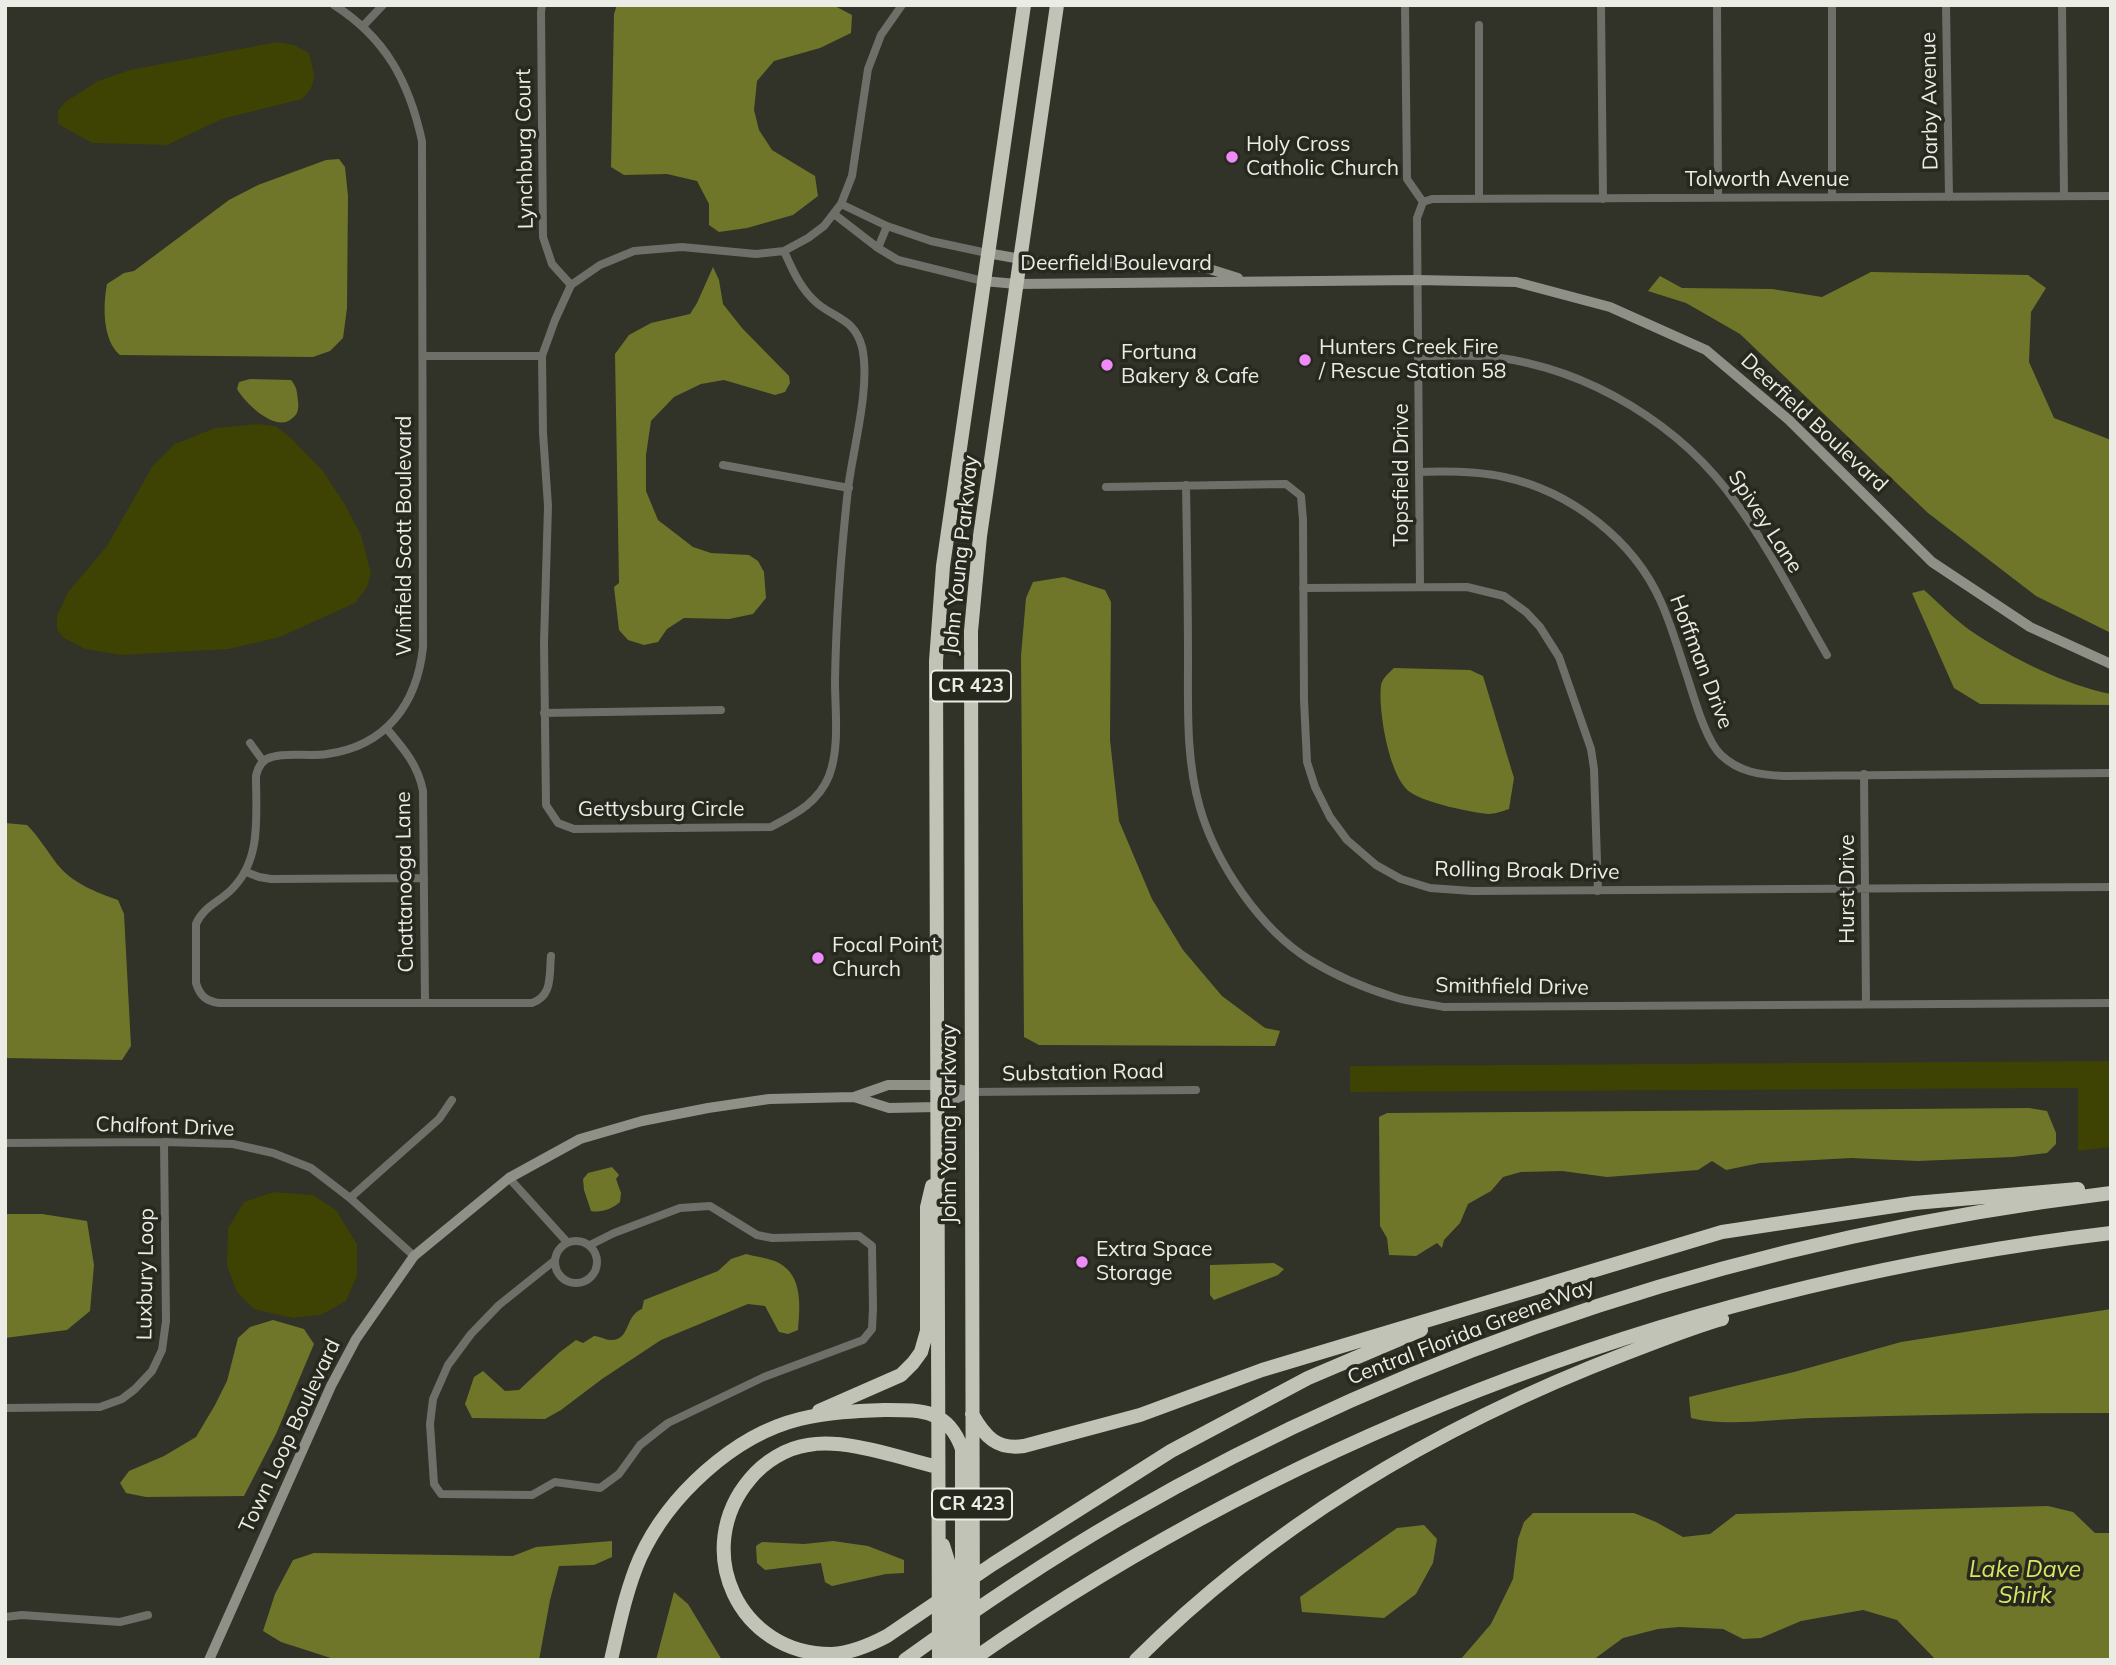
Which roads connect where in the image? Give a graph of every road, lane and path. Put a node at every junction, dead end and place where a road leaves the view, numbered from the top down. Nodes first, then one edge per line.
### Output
1 (334, 5) edge
2 (383, 5) edge
3 (542, 5) edge
4 (902, 5) edge
5 (1024, 5) edge
6 (1057, 5) edge
7 (1405, 5) edge
8 (1601, 5) edge
9 (1717, 5) edge
10 (1832, 5) edge
11 (1946, 5) edge
12 (2062, 5) edge
13 (1479, 24) dead end
14 (363, 26) junction
15 (2064, 196) junction
16 (2111, 196) edge
17 (1718, 197) junction
18 (1832, 197) junction
19 (1949, 197) junction
20 (1479, 199) junction
21 (1602, 199) junction
22 (1423, 202) junction
23 (841, 204) junction
24 (834, 214) junction
25 (887, 226) junction
26 (878, 248) junction
27 (784, 251) junction
28 (987, 253) junction
29 (1020, 259) junction
30 (1417, 280) junction
31 (983, 281) junction
32 (1251, 281) junction
33 (1017, 284) junction
34 (570, 285) junction
35 (423, 356) junction
36 (542, 356) junction
37 (1419, 356) junction
38 (723, 465) dead end
39 (1419, 472) junction
40 (1186, 485) junction
41 (1106, 487) dead end
42 (849, 488) junction
43 (1419, 587) junction
44 (1303, 588) junction
45 (1827, 655) dead end
46 (2111, 664) edge
47 (722, 710) dead end
48 (544, 713) junction
49 (387, 729) junction
50 (250, 743) dead end
51 (263, 761) junction
52 (2111, 773) edge
53 (1864, 774) junction
54 (246, 872) junction
55 (424, 878) junction
56 (2111, 887) edge
57 (1865, 889) junction
58 (1598, 891) junction
59 (551, 956) dead end
60 (425, 1003) junction
61 (2111, 1003) edge
62 (1866, 1004) junction
63 (937, 1085) junction
64 (1196, 1090) dead end
65 (971, 1092) junction
66 (854, 1097) junction
67 (453, 1100) dead end
68 (937, 1107) junction
69 (164, 1142) junction
70 (5, 1143) edge
71 (937, 1161) junction
72 (509, 1178) junction
73 (2111, 1188) edge
74 (2111, 1193) edge
75 (350, 1198) junction
76 (2111, 1233) edge
77 (567, 1242) junction
78 (590, 1245) junction
79 (414, 1256) junction
80 (554, 1261) junction
81 (1919, 1263) junction
82 (1477, 1305) junction
83 (5, 1408) edge
84 (972, 1414) junction
85 (938, 1415) junction
86 (799, 1419) junction
87 (938, 1467) junction
88 (938, 1530) junction
89 (148, 1615) dead end
90 (5, 1617) edge
91 (209, 1660) edge
92 (611, 1660) edge
93 (905, 1660) edge
94 (939, 1660) edge
95 (949, 1660) edge
96 (962, 1660) edge
97 (972, 1660) edge
98 (1136, 1660) edge

1 - 14 street, Winfield Scott Boulevard
2 - 14 street
3 - 34 street, Lynchburg Court
4 - 23 street
5 - 28 highway, John Young Parkway / CR 423
6 - 29 highway, John Young Parkway / CR 423
7 - 22 street
8 - 21 street
9 - 17 street
10 - 18 street
11 - 19 street, Darby Avenue
12 - 15 street
13 - 20 street
14 - 35 street, Winfield Scott Boulevard
15 - 16 street, Tolworth Avenue
15 - 19 street, Tolworth Avenue
17 - 18 street, Tolworth Avenue
17 - 21 street, Tolworth Avenue
18 - 19 street, Tolworth Avenue
20 - 21 street, Tolworth Avenue
20 - 22 street, Tolworth Avenue
22 - 30 street, Topsfield Drive
23 - 24 street
23 - 25 street
24 - 26 street
24 - 27 street
25 - 26 street
25 - 28 street
26 - 31 street
27 - 34 street
27 - 42 street, Gettysburg Circle
28 - 29 street, Deerfield Boulevard
28 - 31 highway, John Young Parkway / CR 423
29 - 32 street, Deerfield Boulevard
29 - 33 highway, John Young Parkway / CR 423
30 - 32 street, Deerfield Boulevard
30 - 37 street, Topsfield Drive
30 - 46 street, Deerfield Boulevard
31 - 33 street, Deerfield Boulevard
31 - 63 highway, John Young Parkway / CR 423
32 - 33 street, Deerfield Boulevard
33 - 65 highway, John Young Parkway / CR 423
34 - 36 street, Gettysburg Circle
35 - 36 street
35 - 49 street, Winfield Scott Boulevard
36 - 48 street, Gettysburg Circle
37 - 39 street, Topsfield Drive
37 - 45 street, Spivey Lane
38 - 42 street
39 - 43 street, Topsfield Drive
39 - 53 street, Hoffman Drive
40 - 41 street
40 - 44 street, Rolling Broak Drive
40 - 62 street, Smithfield Drive
42 - 48 street, Gettysburg Circle
43 - 44 street
43 - 58 street
44 - 58 street, Rolling Broak Drive
47 - 48 street
49 - 51 street, Winfield Scott Boulevard
49 - 55 street, Chattanooga Lane
50 - 51 street
51 - 54 street
52 - 53 street, Hoffman Drive
53 - 57 street, Hurst Drive
54 - 55 street
54 - 60 street
55 - 60 street, Chattanooga Lane
56 - 57 street, Rolling Broak Drive
57 - 58 street, Rolling Broak Drive
57 - 62 street, Hurst Drive
59 - 60 street
61 - 62 street, Smithfield Drive
63 - 65 street, Town Loop Boulevard
63 - 66 street, Town Loop Boulevard
63 - 68 highway, John Young Parkway / CR 423
64 - 65 street, Substation Road
65 - 68 street, Town Loop Boulevard
65 - 84 highway, John Young Parkway / CR 423
66 - 68 street, Town Loop Boulevard
66 - 72 street, Town Loop Boulevard
67 - 75 street
68 - 71 highway, John Young Parkway / CR 423
69 - 70 street, Chalfont Drive
69 - 75 street, Chalfont Drive
69 - 83 street, Luxbury Loop
71 - 85 highway, John Young Parkway / CR 423
71 - 86 highway
72 - 77 street
72 - 79 street, Town Loop Boulevard
73 - 82 highway
74 - 93 highway, Central Florida GreeneWay
75 - 79 street, Chalfont Drive
76 - 81 highway
77 - 78 street
77 - 80 street
78 - 80 street
78 - 80 street
79 - 91 street, Town Loop Boulevard
81 - 97 highway
81 - 98 highway
82 - 84 highway
82 - 87 highway
84 - 97 highway, John Young Parkway / CR 423
85 - 86 highway
85 - 87 highway, John Young Parkway / CR 423
85 - 96 highway
86 - 92 highway
87 - 88 highway, John Young Parkway / CR 423
88 - 94 highway, John Young Parkway / CR 423
88 - 95 highway
89 - 90 street

